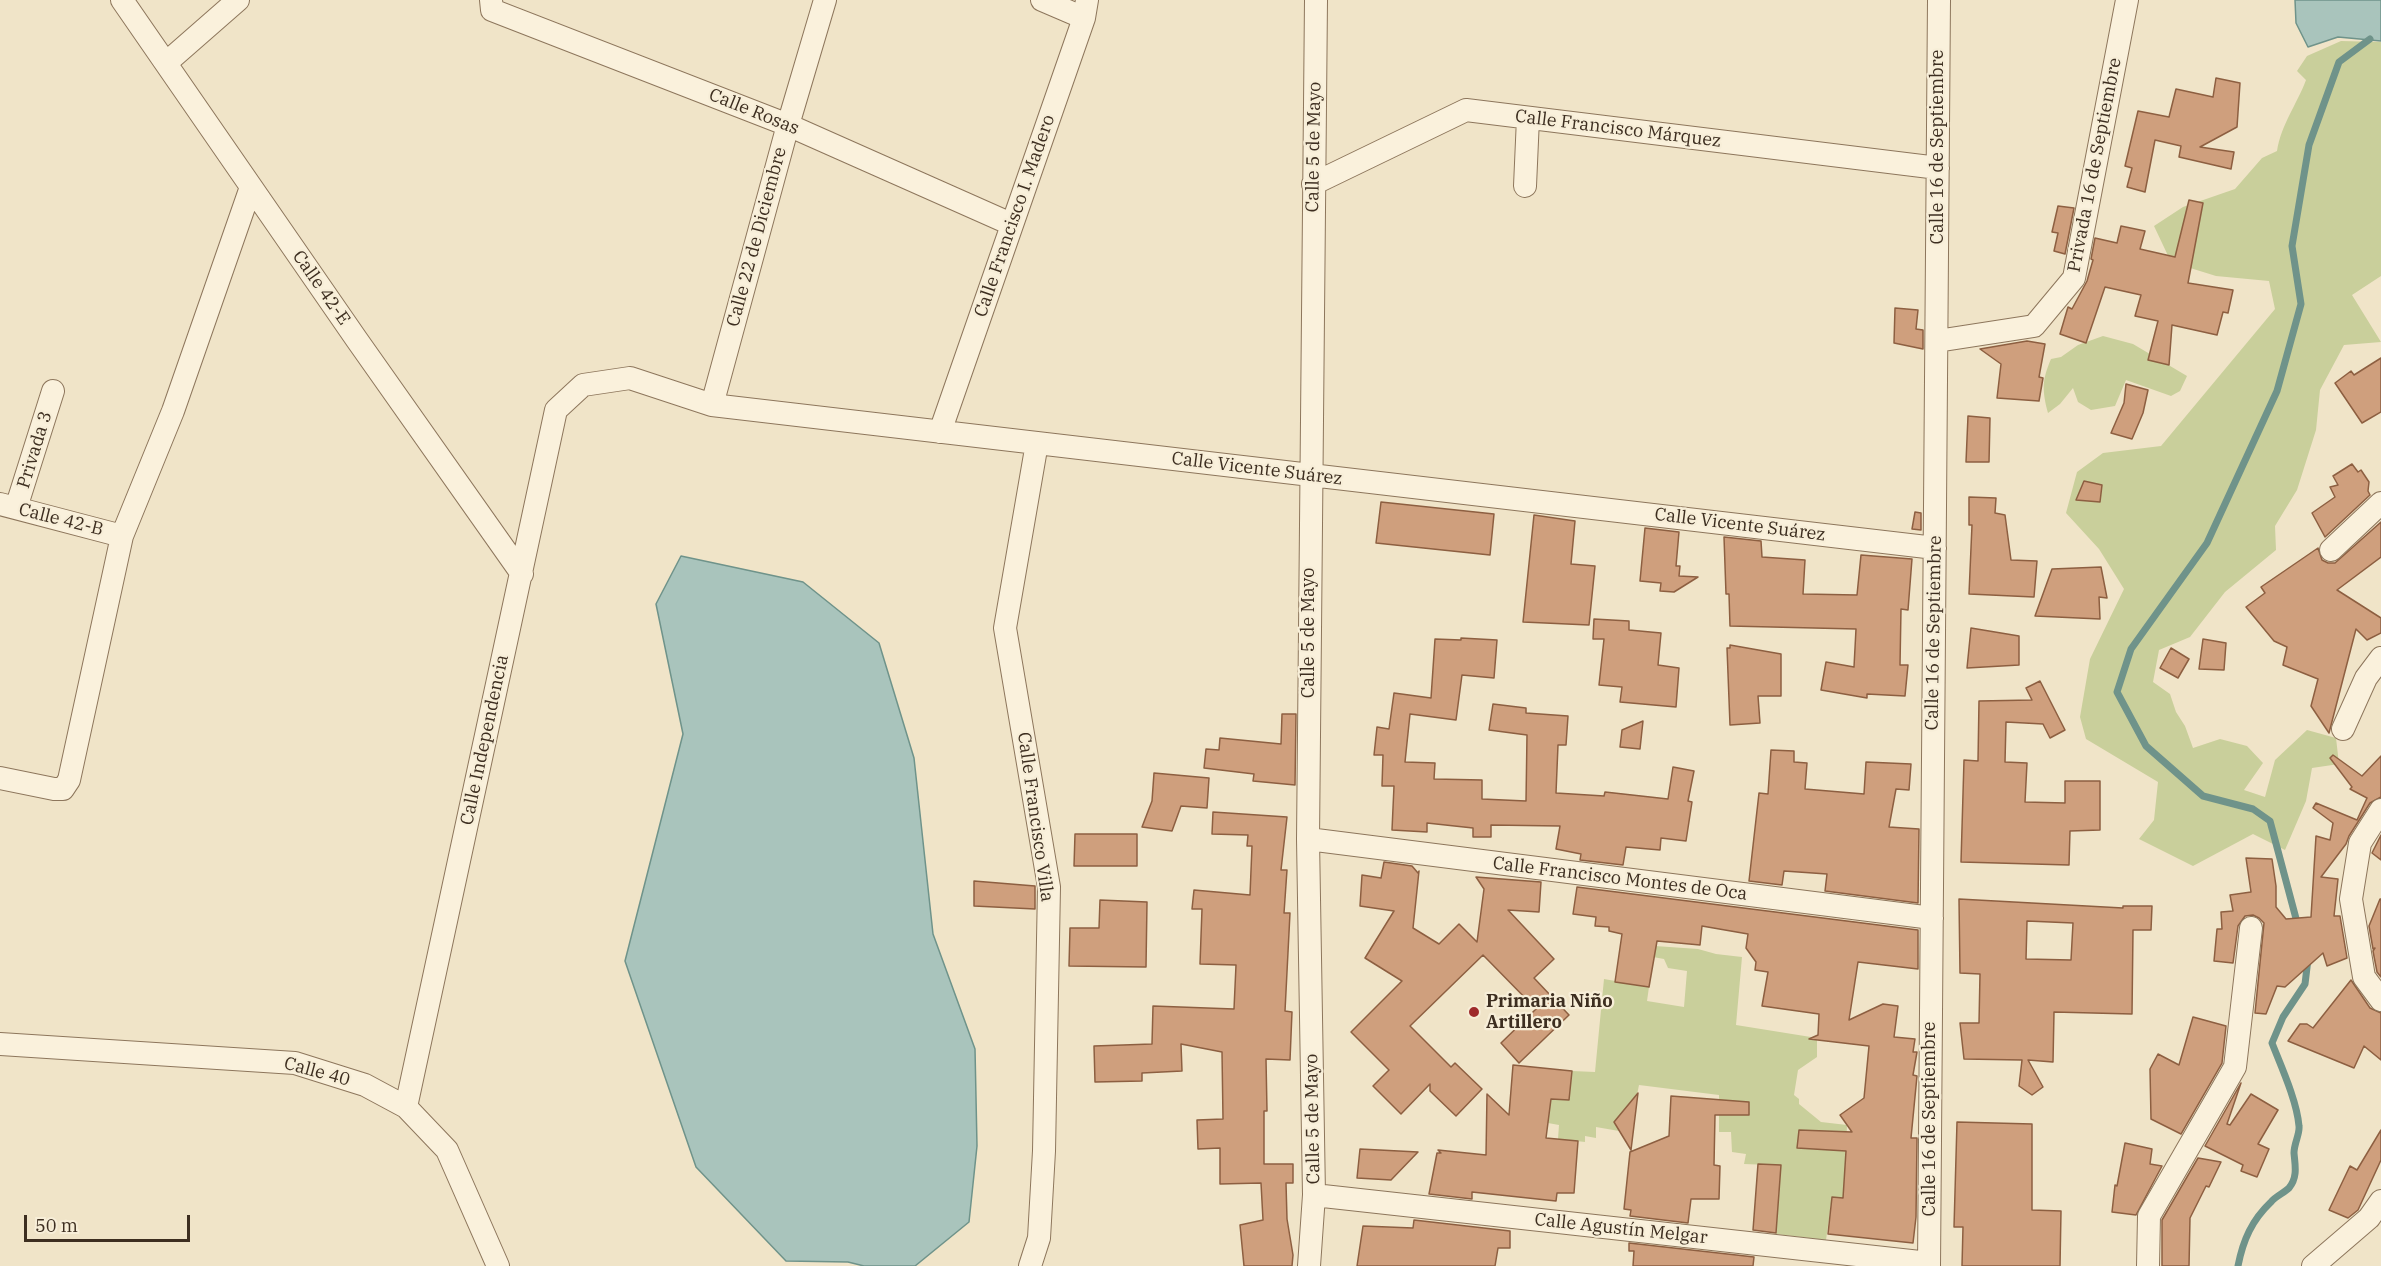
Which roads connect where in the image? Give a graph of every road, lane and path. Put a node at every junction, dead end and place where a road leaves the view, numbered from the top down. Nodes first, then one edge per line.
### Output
1 (122, 0) edge
2 (238, 0) edge
3 (825, 0) edge
4 (1042, 0) edge
5 (1316, 0) edge
6 (1939, 0) edge
7 (2127, 0) edge
8 (491, 5) edge
9 (1086, 9) edge
10 (166, 63) junction
11 (1528, 118) junction
12 (788, 124) junction
13 (1938, 168) junction
14 (1313, 183) junction
15 (1525, 186) dead end
16 (251, 187) junction
17 (1011, 224) junction
18 (1936, 341) junction
19 (583, 385) joint
20 (53, 391) dead end
21 (712, 405) junction
22 (940, 432) junction
23 (1037, 443) junction
24 (1310, 475) junction
25 (2381, 503) edge
26 (8, 506) edge
27 (123, 536) junction
28 (1935, 548) junction
29 (2331, 550) dead end
30 (522, 574) junction
31 (2381, 658) edge
32 (2343, 729) dead end
33 (0, 778) edge
34 (2381, 810) edge
35 (1308, 839) junction
36 (1932, 918) junction
37 (2251, 927) dead end
38 (2381, 1000) edge
39 (0, 1044) edge
40 (406, 1107) junction
41 (1314, 1195) junction
42 (2381, 1201) edge
43 (1929, 1264) edge
44 (498, 1266) edge
45 (1030, 1266) edge
46 (1309, 1266) edge
47 (2148, 1266) edge
48 (2313, 1266) edge

1 - 10 street, Calle 42-E
2 - 10 street
3 - 12 street, Calle 22 de Diciembre
4 - 9 street
5 - 14 street, Calle 5 de Mayo
6 - 13 street, Calle 16 de Septiembre
7 - 18 street, Privada 16 de Septiembre
8 - 12 street, Calle Rosas
9 - 17 street, Calle Francisco I. Madero
10 - 16 street, Calle 42-E
11 - 13 street, Calle Francisco Márquez
11 - 14 street, Calle Francisco Márquez
11 - 15 street
12 - 17 street, Calle Rosas
12 - 21 street, Calle 22 de Diciembre
13 - 18 street, Calle 16 de Septiembre
14 - 24 street, Calle 5 de Mayo
16 - 27 street
16 - 30 street, Calle 42-E
17 - 22 street, Calle Francisco I. Madero
18 - 28 street, Calle 16 de Septiembre
19 - 21 street, Calle Vicente Suárez
19 - 30 street, Calle Independencia
20 - 26 street, Privada 3
21 - 22 street, Calle Vicente Suárez
22 - 23 street, Calle Vicente Suárez
23 - 24 street, Calle Vicente Suárez
23 - 45 street, Calle Francisco Villa
24 - 28 street, Calle Vicente Suárez
24 - 35 street, Calle 5 de Mayo
25 - 29 street
26 - 27 street, Calle 42-B
27 - 33 street
28 - 36 street, Calle 16 de Septiembre
30 - 40 street, Calle Independencia
31 - 32 street
34 - 38 street
35 - 36 street, Calle Francisco Montes de Oca
35 - 41 street, Calle 5 de Mayo
36 - 43 street, Calle 16 de Septiembre
37 - 47 street
39 - 40 street, Calle 40
40 - 44 street, Calle 40
41 - 43 street, Calle Agustín Melgar
41 - 46 street, Calle 5 de Mayo
42 - 48 street

